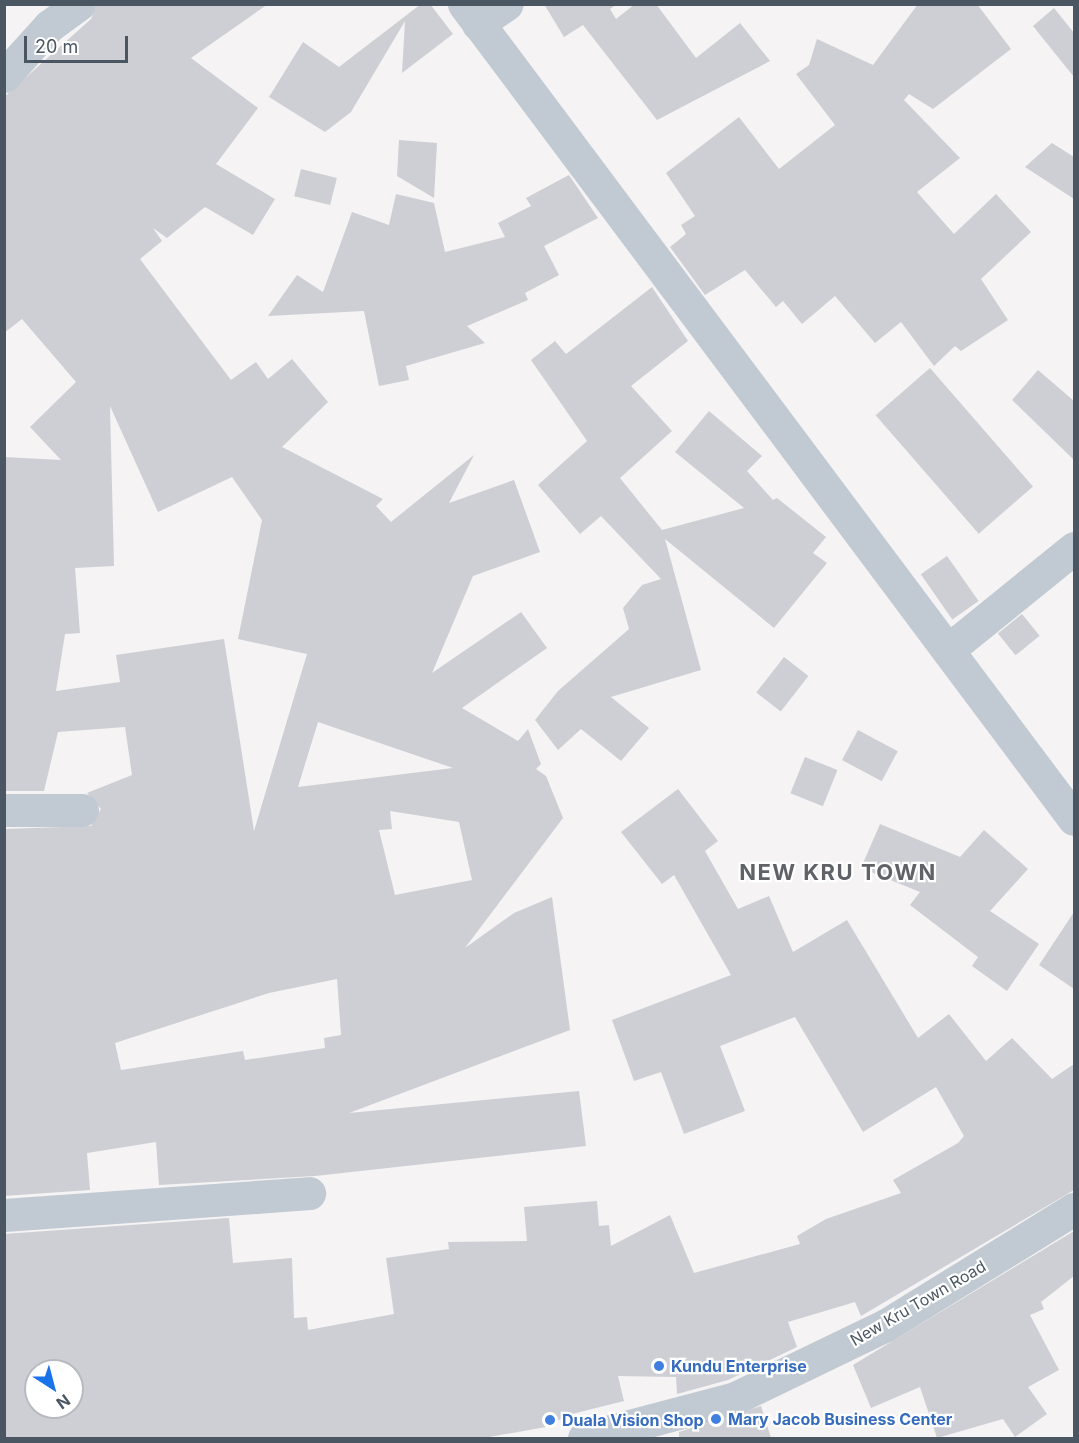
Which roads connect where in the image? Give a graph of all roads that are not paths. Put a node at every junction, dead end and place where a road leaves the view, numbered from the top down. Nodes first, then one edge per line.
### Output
1 (79, 4) edge
2 (507, 4) edge
3 (471, 14) edge
4 (4, 76) edge
5 (1074, 548) edge
6 (948, 650) junction
7 (4, 810) edge
8 (82, 810) dead end
9 (1074, 819) edge
10 (309, 1193) dead end
11 (1074, 1209) edge
12 (4, 1215) edge
13 (625, 1433) edge
14 (584, 1438) edge

1 - 4 street
2 - 3 street
3 - 6 street
5 - 6 street
6 - 9 street
7 - 8 street
10 - 12 street
11 - 13 street, New Kru Town Road
13 - 14 street, New Kru Town Road

